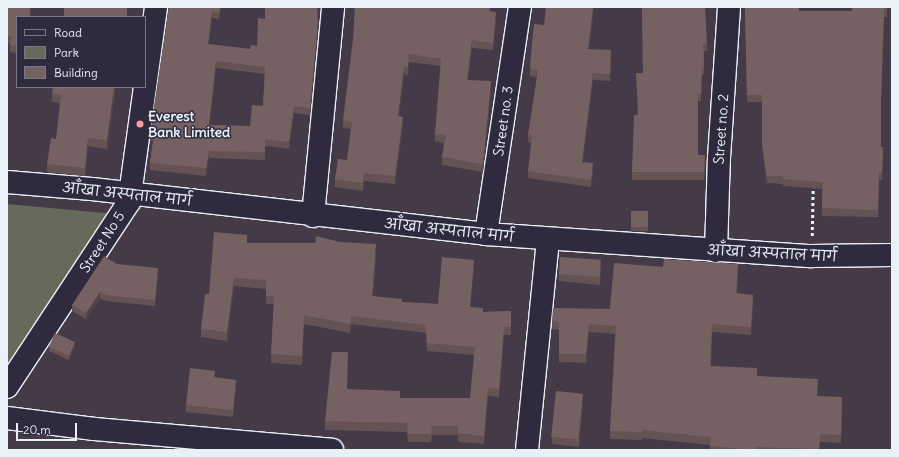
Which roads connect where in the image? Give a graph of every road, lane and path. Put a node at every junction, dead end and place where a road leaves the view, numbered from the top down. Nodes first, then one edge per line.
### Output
1 (156, 7) edge
2 (333, 7) edge
3 (520, 7) edge
4 (729, 7) edge
5 (816, 7) edge
6 (815, 23) edge
7 (146, 79) edge
8 (145, 88) edge
9 (813, 178) edge
10 (7, 182) edge
11 (130, 194) junction
12 (313, 216) junction
13 (486, 234) junction
14 (548, 239) junction
15 (716, 251) junction
16 (811, 256) junction
17 (892, 256) edge
18 (7, 387) edge
19 (7, 418) edge
20 (332, 450) edge
21 (527, 450) edge

1 - 7 street, Street No 5
2 - 12 street
3 - 13 street, Street no. 3
4 - 15 street, Street no. 2
5 - 6 path
8 - 11 street, Street No 5
9 - 16 path
10 - 11 street, आँखा अस्पताल मार्ग
11 - 12 street, आँखा अस्पताल मार्ग
11 - 18 street, Street No 5
12 - 13 street, आँखा अस्पताल मार्ग
13 - 14 street, आँखा अस्पताल मार्ग
14 - 15 street, आँखा अस्पताल मार्ग
14 - 21 street
15 - 16 street, आँखा अस्पताल मार्ग
16 - 17 street, आँखा अस्पताल मार्ग
19 - 20 street

